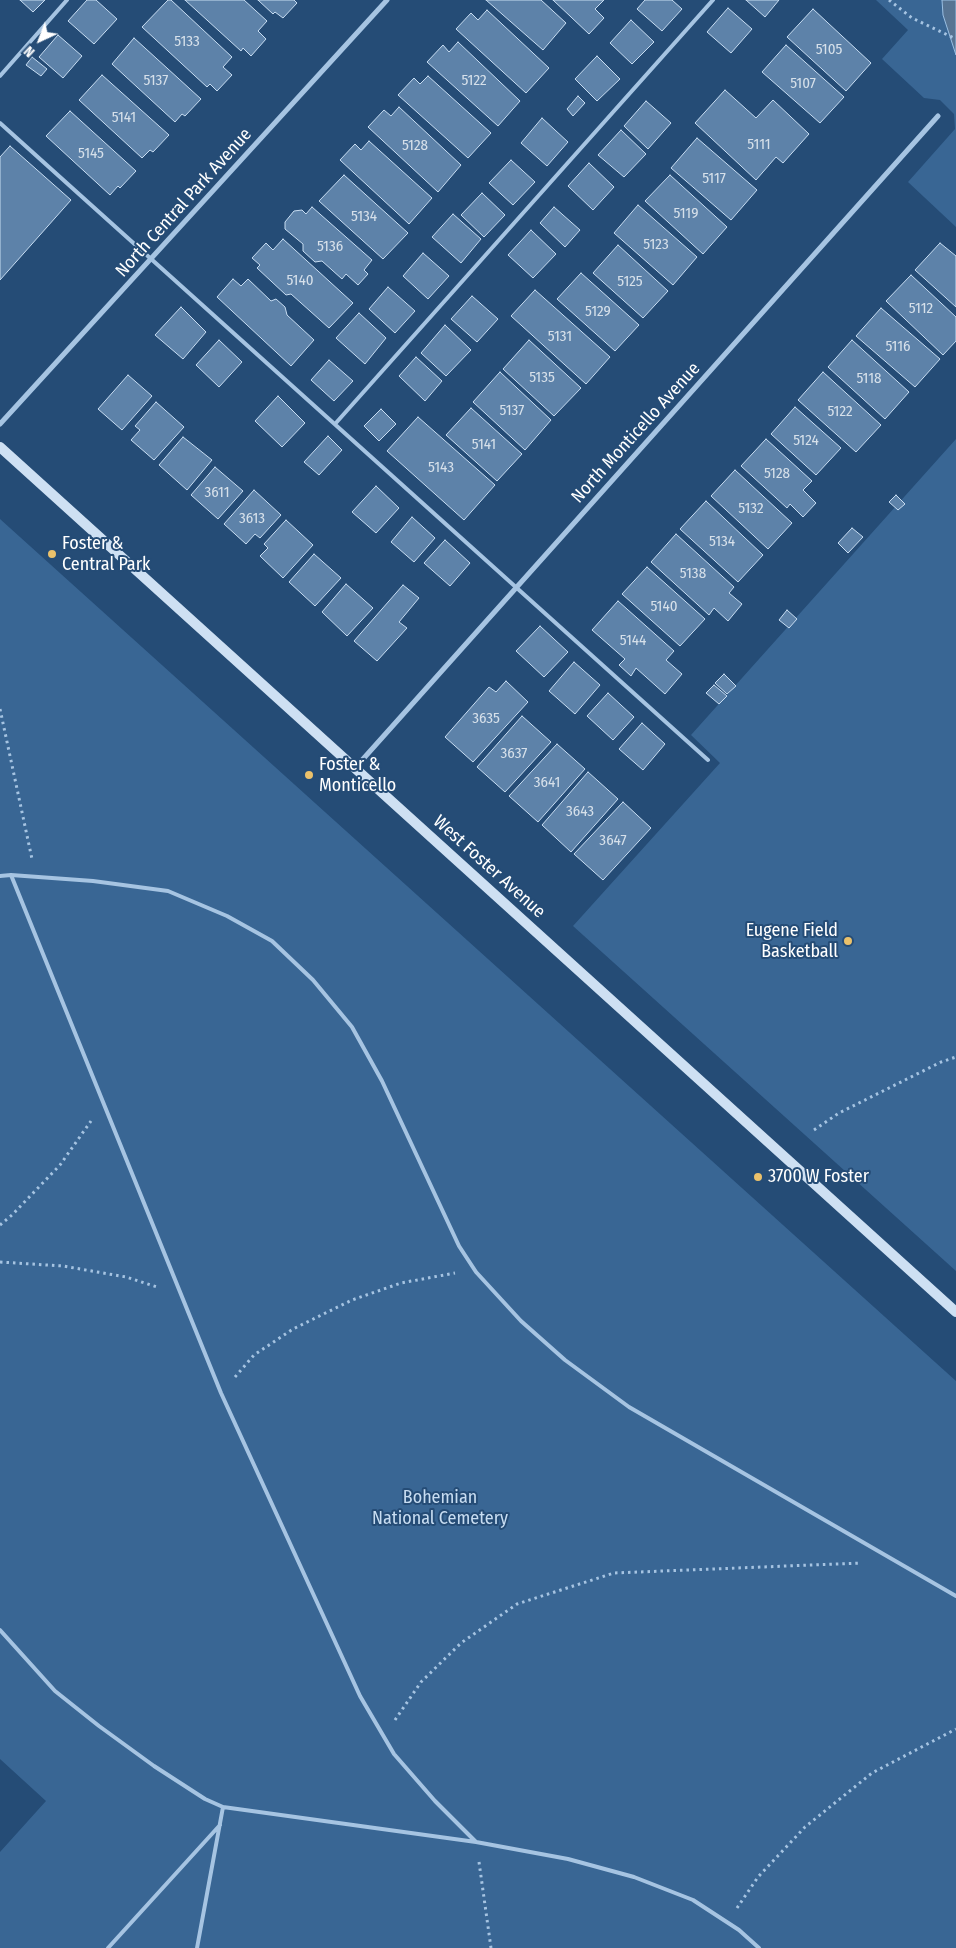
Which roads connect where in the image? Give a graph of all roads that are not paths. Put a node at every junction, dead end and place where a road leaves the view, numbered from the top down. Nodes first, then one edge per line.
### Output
1 (67, 0) edge
2 (387, 0) edge
3 (713, 0) edge
4 (0, 76) edge
5 (938, 116) dead end
6 (0, 123) edge
7 (151, 259) junction
8 (0, 424) edge
9 (335, 424) junction
10 (0, 447) edge
11 (516, 587) junction
12 (708, 760) dead end
13 (354, 768) junction
14 (11, 875) junction
15 (0, 876) edge
16 (956, 1312) edge
17 (956, 1596) edge
18 (0, 1630) edge
19 (223, 1807) junction
20 (220, 1825) junction
21 (476, 1842) junction
22 (108, 1948) edge
23 (197, 1948) edge
24 (759, 1948) edge

1 - 4 lane
2 - 7 street, North Central Park Avenue
3 - 9 lane
5 - 11 street, North Monticello Avenue
6 - 7 lane
7 - 8 street, North Central Park Avenue
7 - 9 lane
9 - 11 lane
10 - 13 main road, West Foster Avenue
11 - 12 lane
11 - 13 street, North Monticello Avenue
13 - 16 main road, West Foster Avenue
14 - 15 lane
14 - 17 lane
14 - 21 lane
18 - 19 lane
19 - 20 lane
19 - 21 lane
20 - 22 lane
20 - 23 lane
21 - 24 lane

